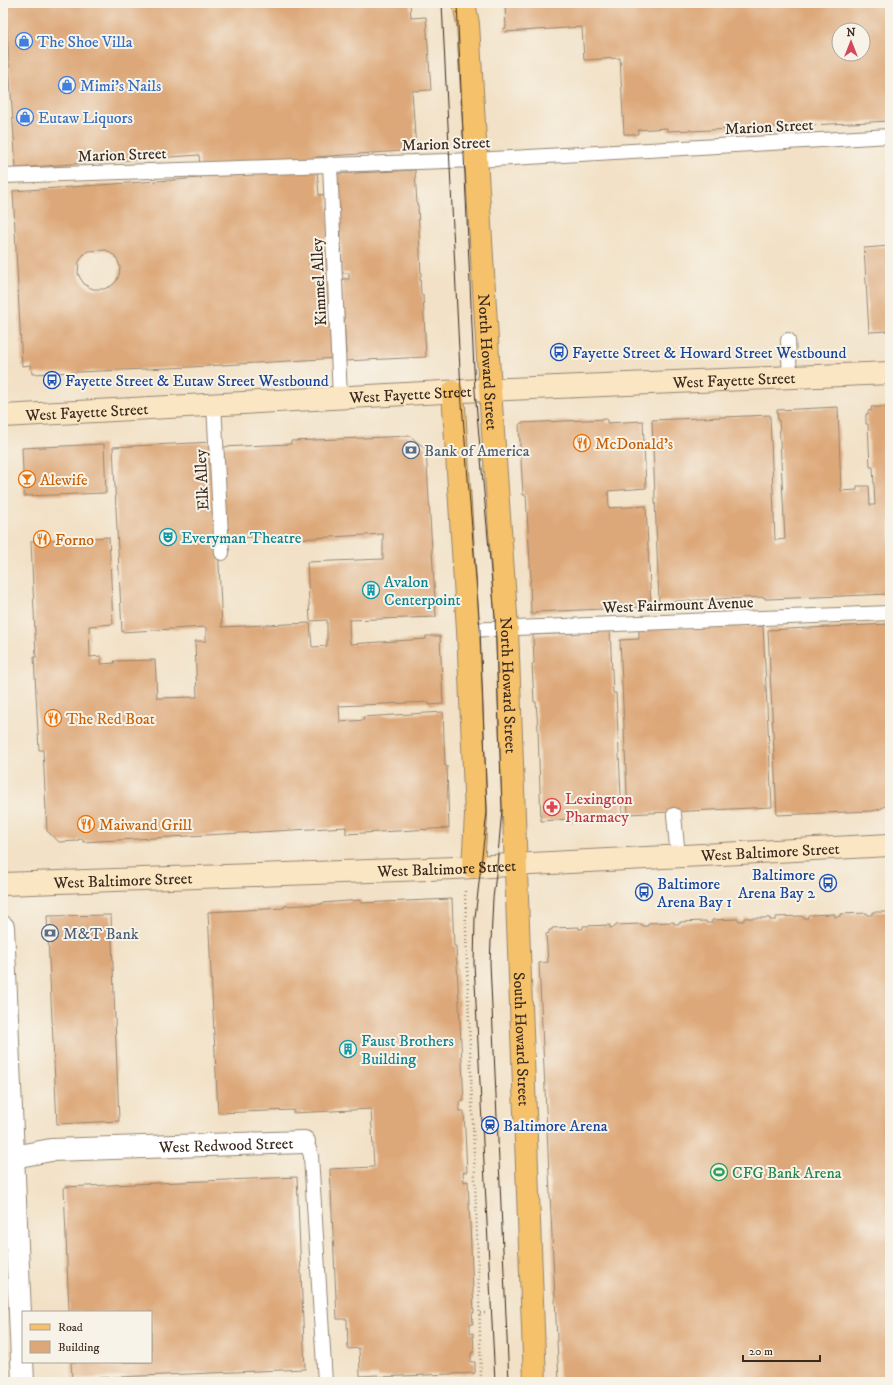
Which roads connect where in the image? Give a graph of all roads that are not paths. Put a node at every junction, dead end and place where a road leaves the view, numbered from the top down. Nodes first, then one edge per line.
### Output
1 (464, 3) edge
2 (890, 136) edge
3 (476, 160) junction
4 (330, 164) junction
5 (3, 176) edge
6 (788, 340) dead end
7 (890, 373) edge
8 (790, 377) junction
9 (490, 390) junction
10 (453, 392) junction
11 (340, 398) junction
12 (214, 404) junction
13 (3, 416) edge
14 (222, 554) dead end
15 (890, 613) edge
16 (507, 628) junction
17 (468, 630) junction
18 (674, 814) dead end
19 (890, 846) edge
20 (678, 857) junction
21 (516, 865) junction
22 (474, 867) junction
23 (3, 884) edge
24 (3, 927) edge
25 (5, 1011) edge
26 (304, 1142) joint
27 (8, 1158) edge
28 (23, 1382) edge
29 (325, 1382) edge
30 (535, 1382) edge

1 - 3 main road, North Howard Street
2 - 3 lane, Marion Street
3 - 4 lane, Marion Street
3 - 9 main road, North Howard Street
4 - 5 lane, Marion Street
4 - 11 lane, Kimmel Alley
6 - 8 lane
7 - 8 main road, West Fayette Street
8 - 9 main road, West Fayette Street
9 - 10 main road, West Fayette Street
9 - 16 main road, North Howard Street
10 - 11 main road, West Fayette Street
10 - 17 main road
11 - 12 main road, West Fayette Street
12 - 13 main road, West Fayette Street
12 - 14 lane, Elk Alley
15 - 16 lane, West Fairmount Avenue
16 - 17 lane, West Fairmount Avenue
16 - 21 main road, North Howard Street
17 - 22 main road
18 - 20 lane
19 - 20 main road, West Baltimore Street
20 - 21 main road, West Baltimore Street
21 - 22 main road, West Baltimore Street
21 - 30 main road, South Howard Street
22 - 23 main road, West Baltimore Street
24 - 25 street
25 - 27 street
26 - 27 street, West Redwood Street
26 - 29 lane, West Redwood Street
27 - 28 street

